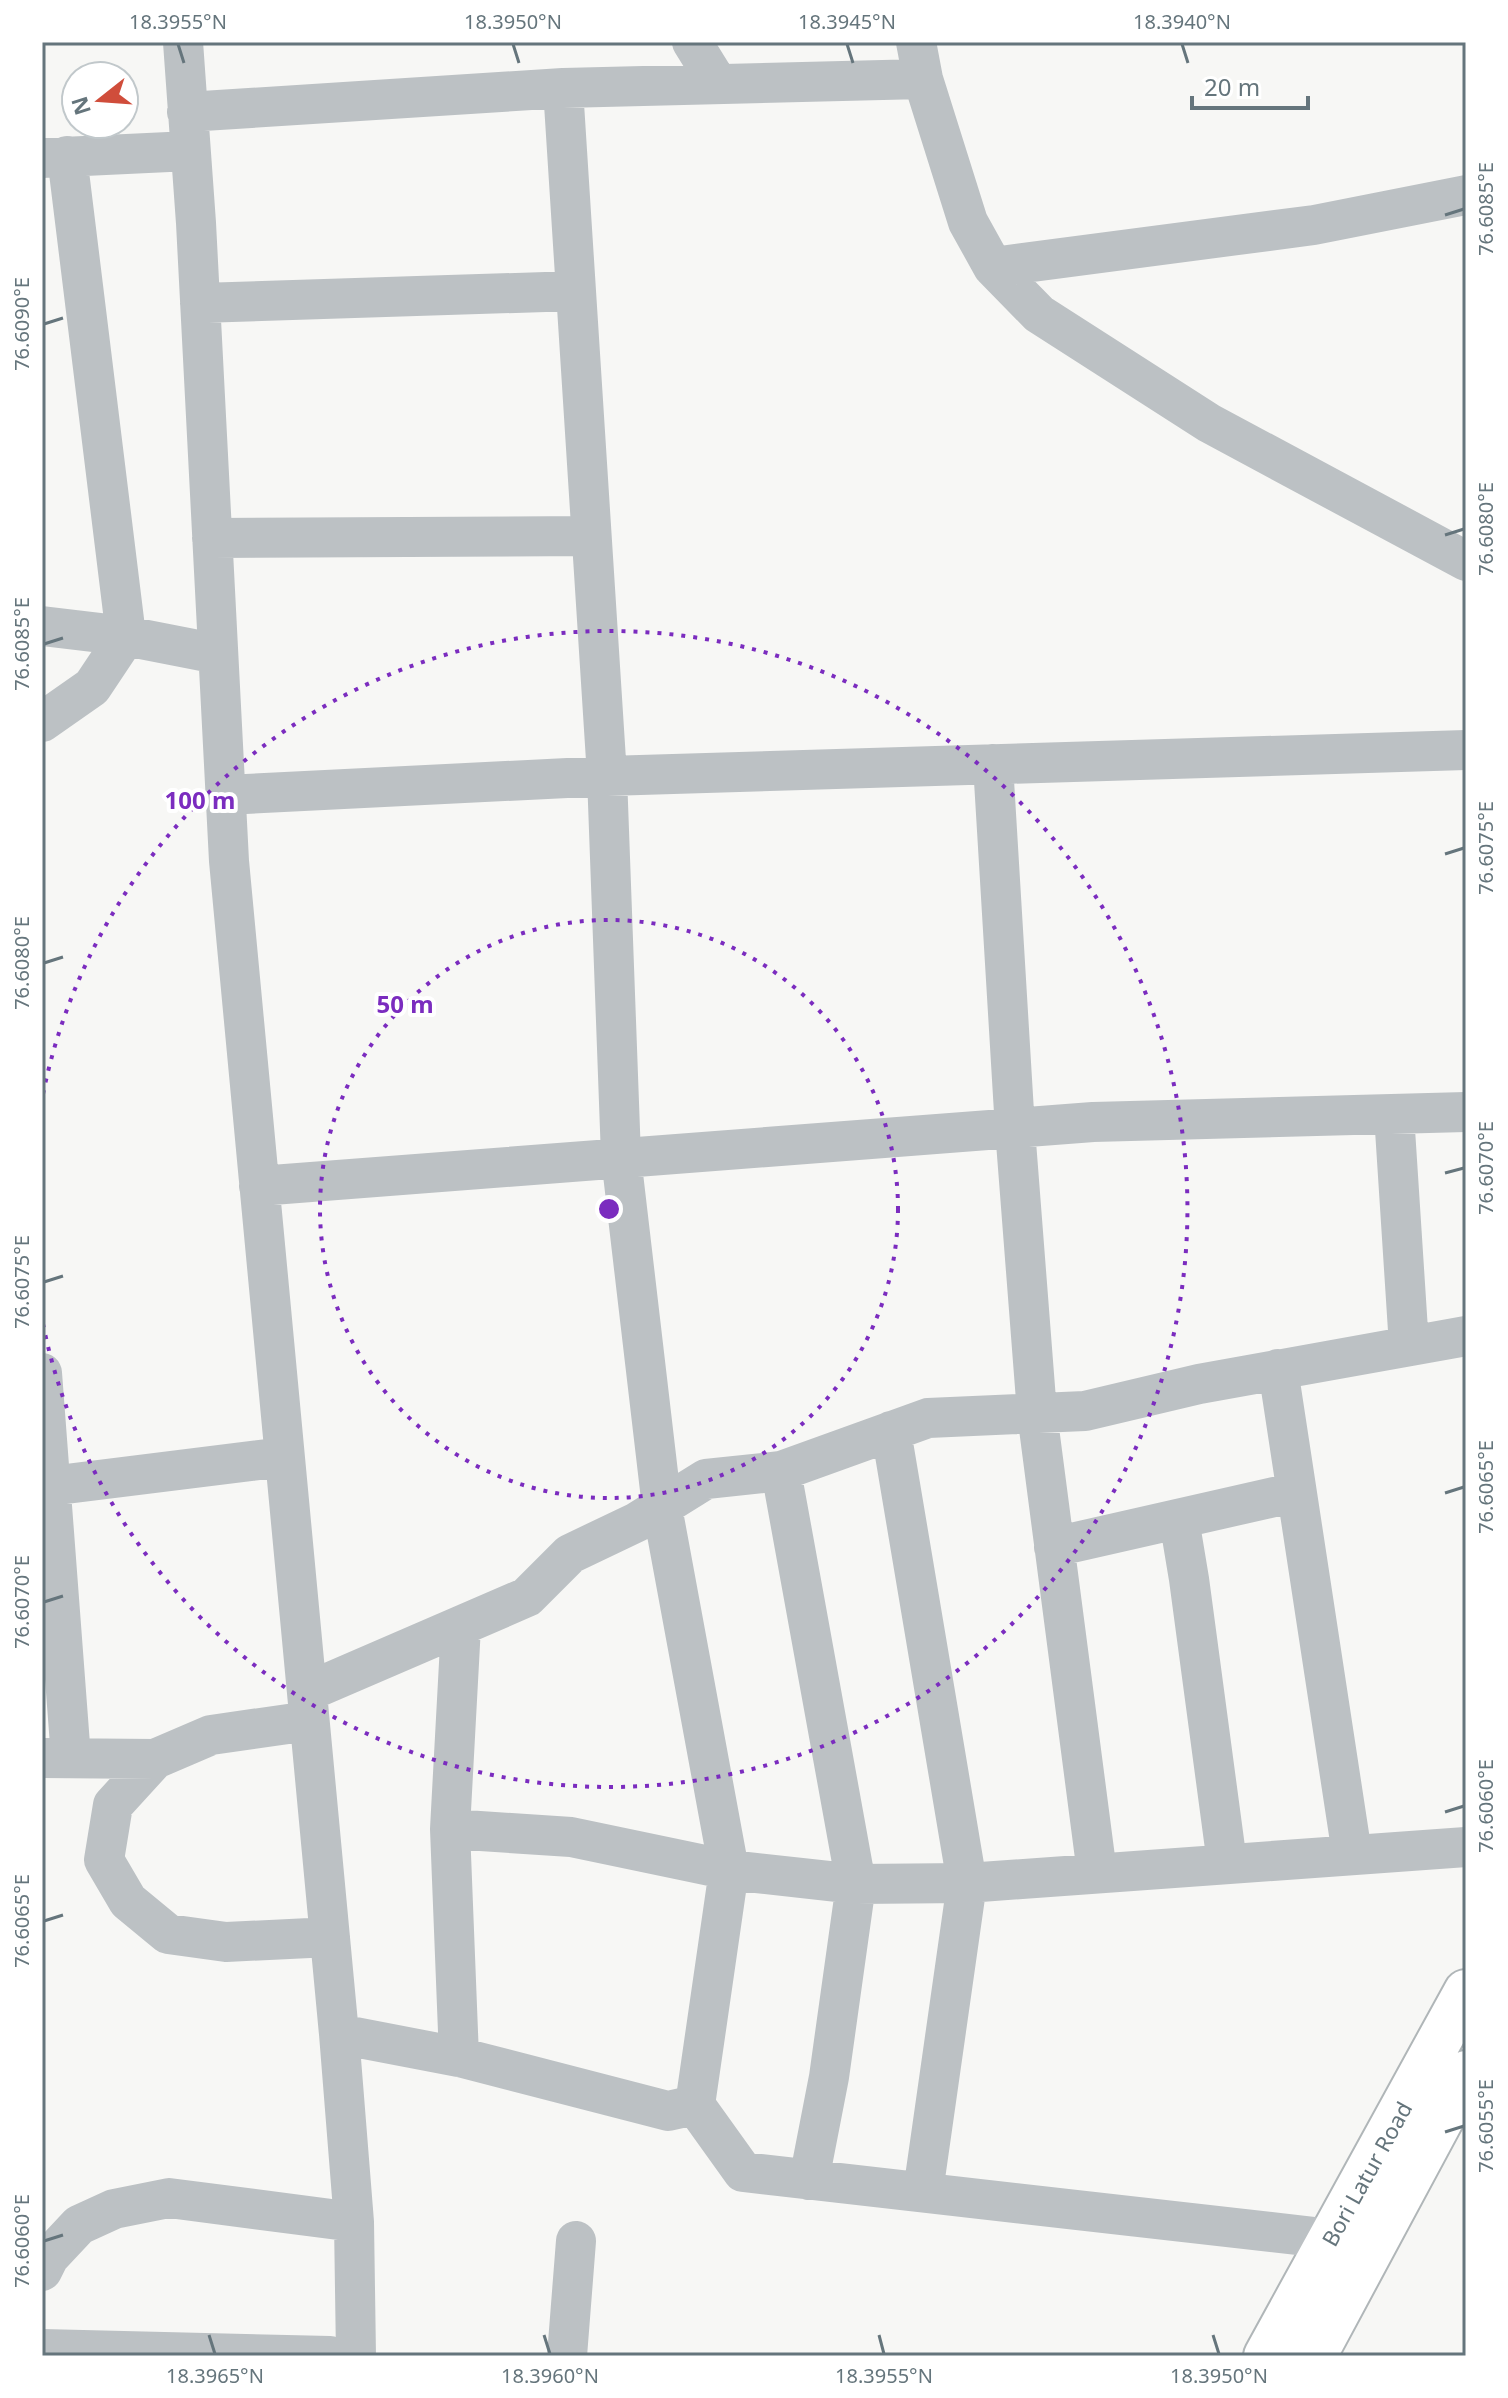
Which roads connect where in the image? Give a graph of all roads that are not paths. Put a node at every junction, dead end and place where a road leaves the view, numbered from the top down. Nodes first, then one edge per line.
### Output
1 (183, 42) edge
2 (692, 42) edge
3 (919, 60) edge
4 (718, 84) junction
5 (563, 88) junction
6 (187, 112) junction
7 (190, 151) junction
8 (54, 157) edge
9 (1466, 195) edge
10 (993, 267) junction
11 (576, 291) junction
12 (200, 303) junction
13 (591, 536) junction
14 (212, 538) junction
15 (1466, 561) edge
16 (42, 626) edge
17 (126, 636) junction
18 (218, 654) junction
19 (42, 722) edge
20 (1466, 750) edge
21 (993, 764) junction
22 (607, 776) junction
23 (225, 795) junction
24 (1466, 1112) edge
25 (1394, 1114) junction
26 (1015, 1129) junction
27 (621, 1157) junction
28 (259, 1186) junction
29 (1466, 1336) edge
30 (1409, 1346) junction
31 (1278, 1369) junction
32 (42, 1373) edge
33 (1037, 1413) junction
34 (891, 1431) junction
35 (284, 1457) junction
36 (781, 1471) junction
37 (46, 1487) edge
38 (1296, 1492) junction
39 (662, 1507) junction
40 (1179, 1519) junction
41 (1054, 1547) junction
42 (461, 1626) junction
43 (308, 1706) junction
44 (56, 1758) edge
45 (155, 1759) junction
46 (450, 1829) junction
47 (1466, 1847) edge
48 (1352, 1854) junction
49 (1227, 1863) junction
50 (729, 1870) junction
51 (1097, 1873) junction
52 (967, 1883) junction
53 (856, 1884) junction
54 (330, 1937) junction
55 (1466, 1992) edge
56 (339, 2034) junction
57 (459, 2057) junction
58 (1466, 2073) edge
59 (695, 2105) junction
60 (809, 2180) junction
61 (923, 2192) junction
62 (354, 2222) junction
63 (1332, 2239) junction
64 (576, 2241) dead end
65 (42, 2271) edge
66 (42, 2349) edge
67 (330, 2356) edge
68 (356, 2356) edge
69 (567, 2356) edge
70 (1266, 2356) edge
71 (1314, 2356) edge

1 - 6 street
2 - 4 street
3 - 4 street
3 - 10 street
4 - 5 street
5 - 6 street
5 - 11 street
6 - 7 street
7 - 8 street
7 - 12 street
8 - 17 street
9 - 10 street
10 - 15 street
11 - 12 street
11 - 13 street
12 - 14 street
13 - 14 street
13 - 22 street
14 - 18 street
16 - 17 street
17 - 18 street
17 - 19 street
18 - 23 street
20 - 21 street
21 - 22 street
21 - 26 street
22 - 23 street
22 - 27 street
23 - 28 street
24 - 25 street
25 - 26 street
25 - 30 street
26 - 27 street
26 - 33 street
27 - 28 street
27 - 39 street
28 - 35 street
29 - 30 street
30 - 31 street
31 - 33 street
31 - 38 street
32 - 37 street
33 - 34 street
33 - 41 street
34 - 36 street
34 - 52 street
35 - 37 street
35 - 43 street
36 - 39 street
36 - 53 street
37 - 44 street
38 - 40 street
38 - 48 street
39 - 42 street
39 - 50 street
40 - 41 street
40 - 49 street
41 - 51 street
42 - 43 street
42 - 46 street
43 - 45 street
43 - 54 street
44 - 45 street
45 - 54 street
46 - 50 street
46 - 57 street
47 - 48 street
48 - 49 street
49 - 51 street
50 - 53 street
50 - 59 street
51 - 52 street
52 - 53 street
52 - 61 street
53 - 60 street
54 - 56 street
55 - 63 main road, Bori Latur Road
56 - 57 street
56 - 62 street
57 - 59 street
58 - 71 main road, Bori Latur Road
59 - 60 street
60 - 61 street
61 - 63 street
62 - 65 street
62 - 68 street
63 - 70 main road, Bori Latur Road
64 - 69 street
66 - 67 street

